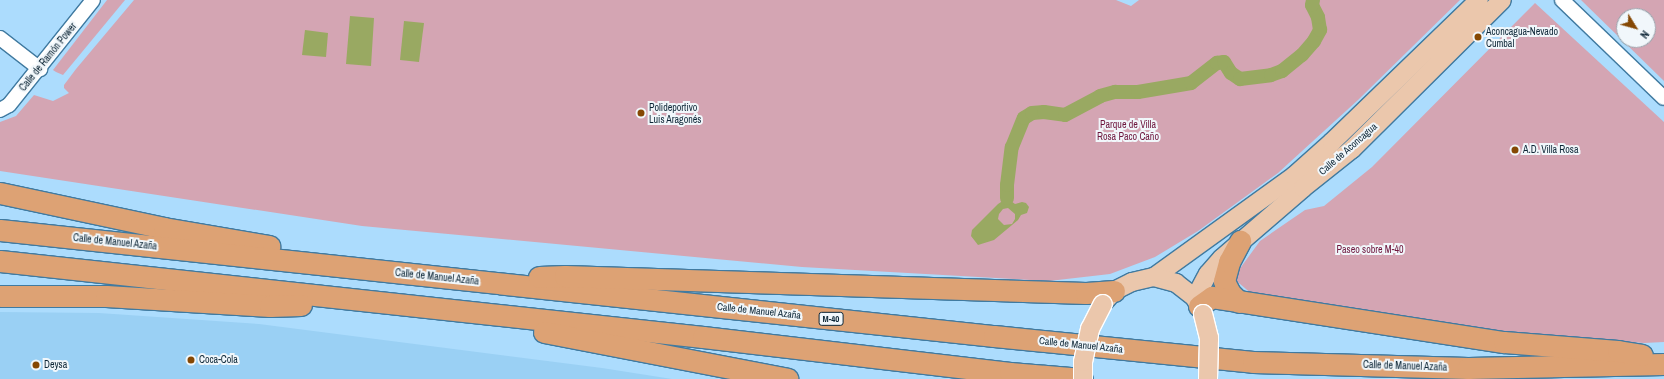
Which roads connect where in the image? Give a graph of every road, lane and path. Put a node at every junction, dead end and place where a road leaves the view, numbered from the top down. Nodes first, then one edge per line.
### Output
1 (93, 0) edge
2 (1478, 0) edge
3 (1502, 0) edge
4 (1562, 0) edge
5 (0, 38) edge
6 (40, 69) junction
7 (1664, 98) edge
8 (0, 110) edge
9 (0, 193) edge
10 (0, 230) edge
11 (1240, 241) junction
12 (0, 261) edge
13 (1154, 277) junction
14 (466, 280) junction
15 (0, 296) edge
16 (1109, 298) junction
17 (1239, 302) junction
18 (400, 305) junction
19 (1199, 306) junction
20 (1664, 360) edge
21 (1664, 364) edge
22 (788, 379) edge
23 (1083, 379) edge
24 (1208, 379) edge

1 - 6 street, Calle de Ramón Power
2 - 13 main road, Calle de Aconcagua
3 - 11 main road, Calle de Aconcagua
4 - 7 street
5 - 6 street
6 - 8 street, Calle de Ramón Power
9 - 14 highway
10 - 14 highway, Calle de Manuel Azaña / M-40
11 - 17 highway
11 - 19 main road, Calle de Aconcagua
12 - 18 highway
13 - 16 main road
13 - 19 main road
14 - 16 highway
14 - 21 highway, Calle de Manuel Azaña / M-40
15 - 18 highway
16 - 23 main road, bridge
17 - 19 highway
17 - 20 highway
18 - 22 highway
18 - 23 highway
19 - 24 main road, bridge

